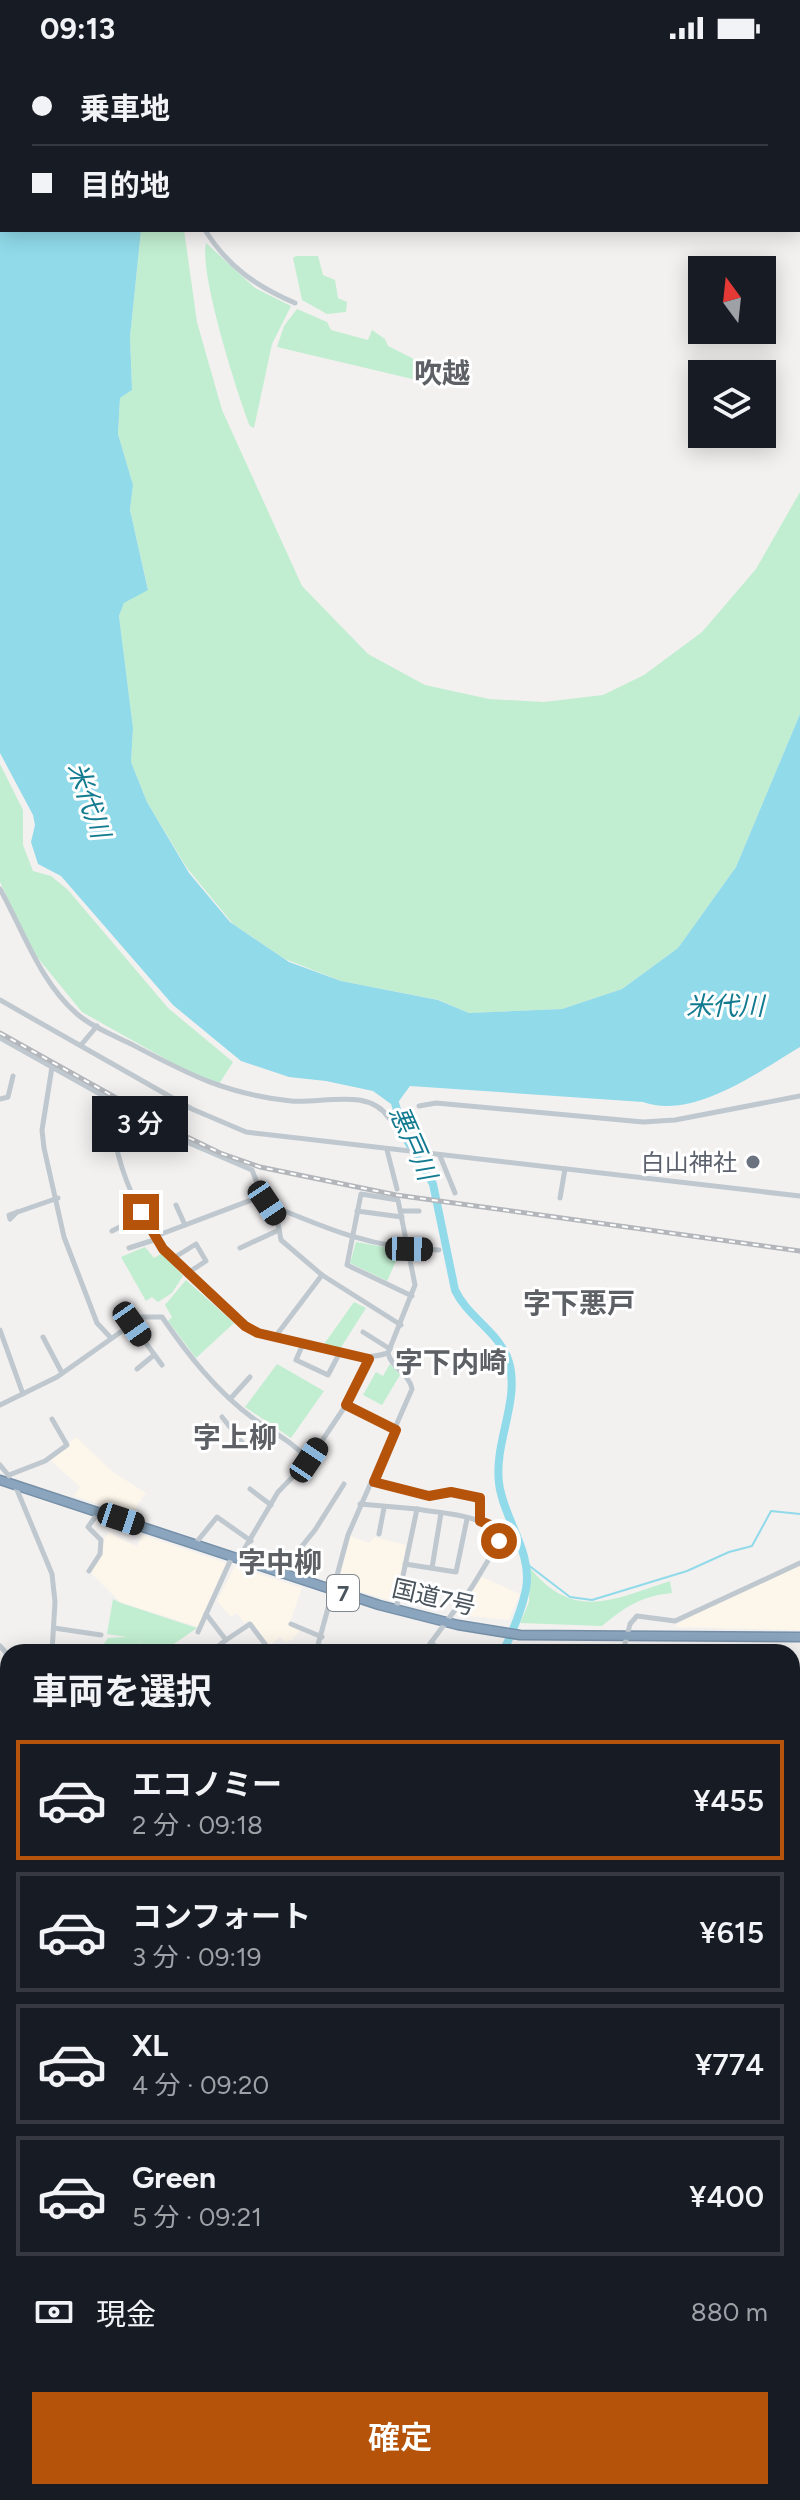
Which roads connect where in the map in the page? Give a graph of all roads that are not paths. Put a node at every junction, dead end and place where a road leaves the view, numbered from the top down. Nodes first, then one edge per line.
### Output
1 (206, 232) edge
2 (295, 303) dead end
3 (0, 889) edge
4 (0, 1000) edge
5 (97, 1026) junction
6 (0, 1038) edge
7 (81, 1045) junction
8 (52, 1067) junction
9 (13, 1076) dead end
10 (800, 1096) edge
11 (0, 1099) edge
12 (110, 1099) junction
13 (419, 1106) dead end
14 (389, 1118) dead end
15 (389, 1151) junction
16 (440, 1156) junction
17 (565, 1169) junction
18 (397, 1189) dead end
19 (455, 1193) dead end
20 (262, 1196) junction
21 (800, 1196) edge
22 (58, 1198) junction
23 (560, 1198) dead end
24 (267, 1203) junction
25 (176, 1205) dead end
26 (357, 1211) junction
27 (419, 1211) dead end
28 (17, 1212) dead end
29 (401, 1214) junction
30 (143, 1215) junction
31 (185, 1225) junction
32 (279, 1230) junction
33 (112, 1231) dead end
34 (157, 1238) junction
35 (352, 1239) junction
36 (129, 1248) dead end
37 (240, 1248) dead end
38 (409, 1249) junction
39 (439, 1250) dead end
40 (172, 1259) junction
41 (186, 1274) junction
42 (322, 1275) junction
43 (412, 1296) junction
44 (132, 1324) junction
45 (401, 1325) junction
46 (0, 1330) edge
47 (363, 1332) dead end
48 (43, 1337) dead end
49 (275, 1337) junction
50 (111, 1338) junction
51 (303, 1344) junction
52 (389, 1351) junction
53 (339, 1354) junction
54 (154, 1355) junction
55 (369, 1359) junction
56 (162, 1365) dead end
57 (137, 1369) dead end
58 (62, 1373) junction
59 (250, 1377) dead end
60 (23, 1394) junction
61 (231, 1398) junction
62 (0, 1405) edge
63 (346, 1405) junction
64 (222, 1417) dead end
65 (52, 1419) dead end
66 (396, 1430) junction
67 (245, 1446) dead end
68 (309, 1460) junction
69 (0, 1465) edge
70 (8, 1481) edge
71 (374, 1482) junction
72 (344, 1484) dead end
73 (250, 1489) dead end
74 (360, 1504) junction
75 (271, 1505) junction
76 (384, 1508) junction
77 (417, 1509) junction
78 (98, 1512) junction
79 (441, 1513) junction
80 (468, 1519) junction
81 (480, 1521) junction
82 (379, 1534) dead end
83 (251, 1541) junction
84 (195, 1544) junction
85 (236, 1557) junction
86 (800, 1563) edge
87 (405, 1564) junction
88 (432, 1568) junction
89 (89, 1571) dead end
90 (281, 1572) junction
91 (334, 1590) junction
92 (396, 1610) junction
93 (206, 1614) junction
94 (447, 1623) junction
95 (291, 1624) dead end
96 (54, 1628) junction
97 (198, 1632) dead end
98 (101, 1635) dead end
99 (628, 1635) junction
100 (322, 1637) junction
101 (800, 1637) edge
102 (226, 1640) junction
103 (431, 1642) edge
104 (53, 1644) edge
105 (221, 1644) edge
106 (264, 1644) edge
107 (319, 1644) edge
108 (625, 1644) edge

1 - 2 street
3 - 5 street
4 - 7 street
5 - 7 street
5 - 14 street
6 - 8 street
7 - 15 street
8 - 12 street
8 - 22 street
9 - 11 street
10 - 13 street
12 - 20 street
12 - 30 street
15 - 16 street
15 - 18 street
16 - 17 street
16 - 19 street
17 - 21 street
17 - 23 street
20 - 24 street
20 - 31 street
22 - 28 street
22 - 50 street
24 - 32 street
24 - 35 street
25 - 31 street
26 - 29 street
26 - 29 street
26 - 35 street
27 - 29 street
29 - 38 street
30 - 33 street
30 - 34 street
31 - 34 street
32 - 37 street
32 - 42 street
34 - 36 street
34 - 40 street
35 - 38 street
35 - 43 street
38 - 39 street
38 - 43 street
40 - 41 street
40 - 41 street
41 - 49 street
42 - 45 street
42 - 49 street
43 - 45 street
44 - 50 street
44 - 54 street
44 - 61 street
45 - 52 street
46 - 60 street
47 - 52 street
48 - 58 street
49 - 51 street
50 - 58 street
51 - 53 street
51 - 53 street
52 - 55 street
52 - 66 street
53 - 55 street
54 - 56 street
54 - 57 street
55 - 63 street
58 - 60 street
59 - 61 street
60 - 62 street
61 - 68 street
63 - 66 street
63 - 68 street
64 - 67 street
65 - 70 street
66 - 71 street
68 - 75 street
69 - 70 street
70 - 78 highway, 国道7号 / 7
70 - 96 street
71 - 74 street
71 - 81 street
72 - 90 street
73 - 75 street
74 - 76 street
74 - 91 street
75 - 83 street
76 - 77 street
76 - 82 street
77 - 79 street
77 - 87 street
78 - 84 highway, 国道7号 / 7
78 - 89 street
79 - 80 street
79 - 88 street
80 - 81 street
80 - 88 street
81 - 94 street
83 - 84 street
83 - 85 street
84 - 85 highway, 国道7号 / 7
85 - 90 highway, 国道7号 / 7
85 - 93 street
86 - 99 street
87 - 88 street
87 - 92 street
90 - 91 highway, 国道7号 / 7
91 - 92 highway, 国道7号 / 7
91 - 100 street
92 - 94 highway, 国道7号 / 7
93 - 97 street
93 - 102 street
94 - 99 highway, 国道7号 / 7
94 - 103 street
95 - 100 street
96 - 98 street
96 - 104 street
99 - 101 highway, 7
99 - 108 street
100 - 107 street
102 - 105 street
102 - 106 street

